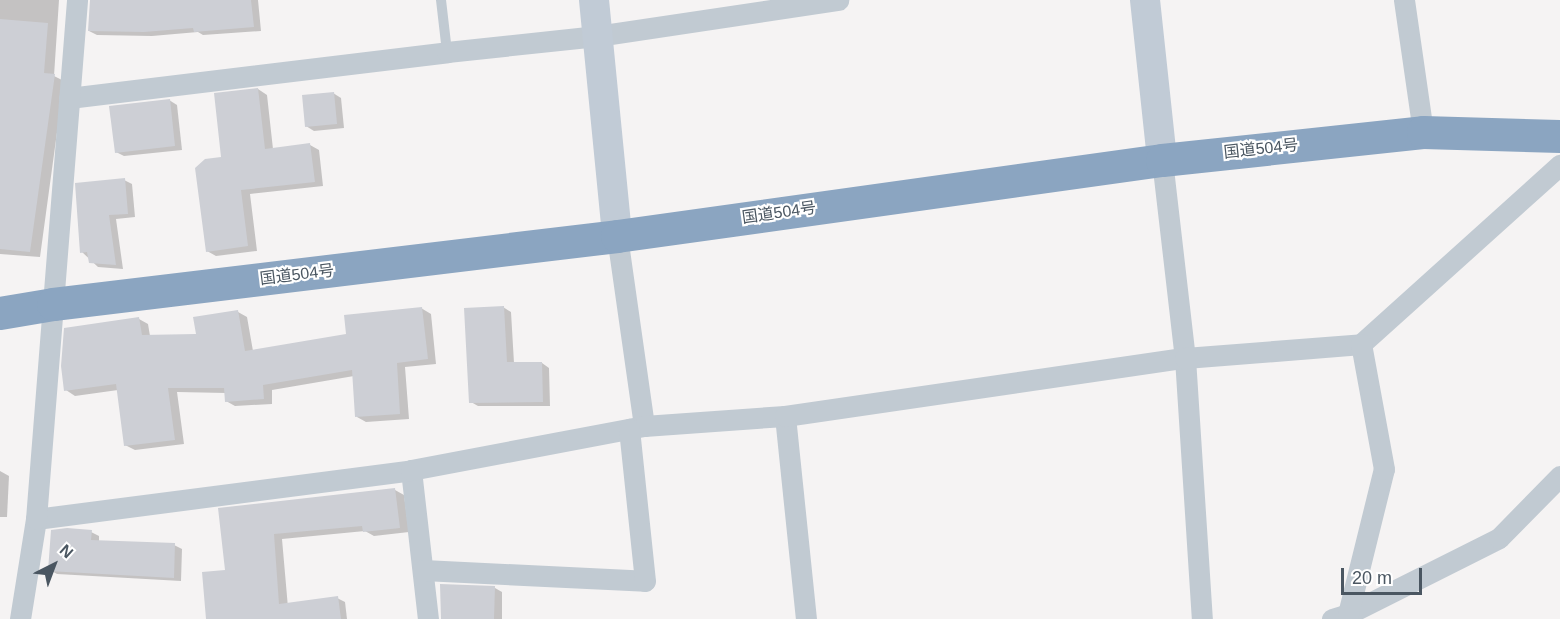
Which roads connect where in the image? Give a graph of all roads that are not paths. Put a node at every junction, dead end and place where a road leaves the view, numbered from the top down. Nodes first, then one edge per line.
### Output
1 (77, 0) edge
2 (441, 0) edge
3 (594, 0) edge
4 (838, 0) edge
5 (1145, 0) edge
6 (1404, 0) edge
7 (781, 5) edge
8 (597, 36) junction
9 (447, 52) junction
10 (69, 98) junction
11 (1423, 132) junction
12 (1560, 136) edge
13 (1162, 159) junction
14 (1560, 165) edge
15 (616, 236) junction
16 (53, 304) junction
17 (0, 313) edge
18 (1361, 344) junction
19 (1185, 358) junction
20 (785, 416) junction
21 (636, 427) junction
22 (411, 470) junction
23 (1560, 476) edge
24 (36, 519) junction
25 (423, 570) junction
26 (1340, 616) edge
27 (20, 619) edge
28 (428, 619) edge
29 (806, 619) edge
30 (1202, 619) edge

1 - 10 street
2 - 9 lane
3 - 8 street
4 - 7 street
5 - 13 street
6 - 11 street
7 - 8 street
8 - 9 street
8 - 15 street
9 - 10 street
10 - 16 street
11 - 12 highway, 国道504号
11 - 13 highway, 国道504号
13 - 15 highway, 国道504号
13 - 19 street
14 - 18 street
15 - 16 highway, 国道504号
15 - 21 street
16 - 17 highway, 国道504号
16 - 24 street
18 - 19 street
18 - 26 street
19 - 20 street
19 - 30 street
20 - 21 street
20 - 29 street
21 - 22 street
21 - 25 street
22 - 24 street
22 - 25 street
23 - 26 street
24 - 27 street
25 - 28 street

